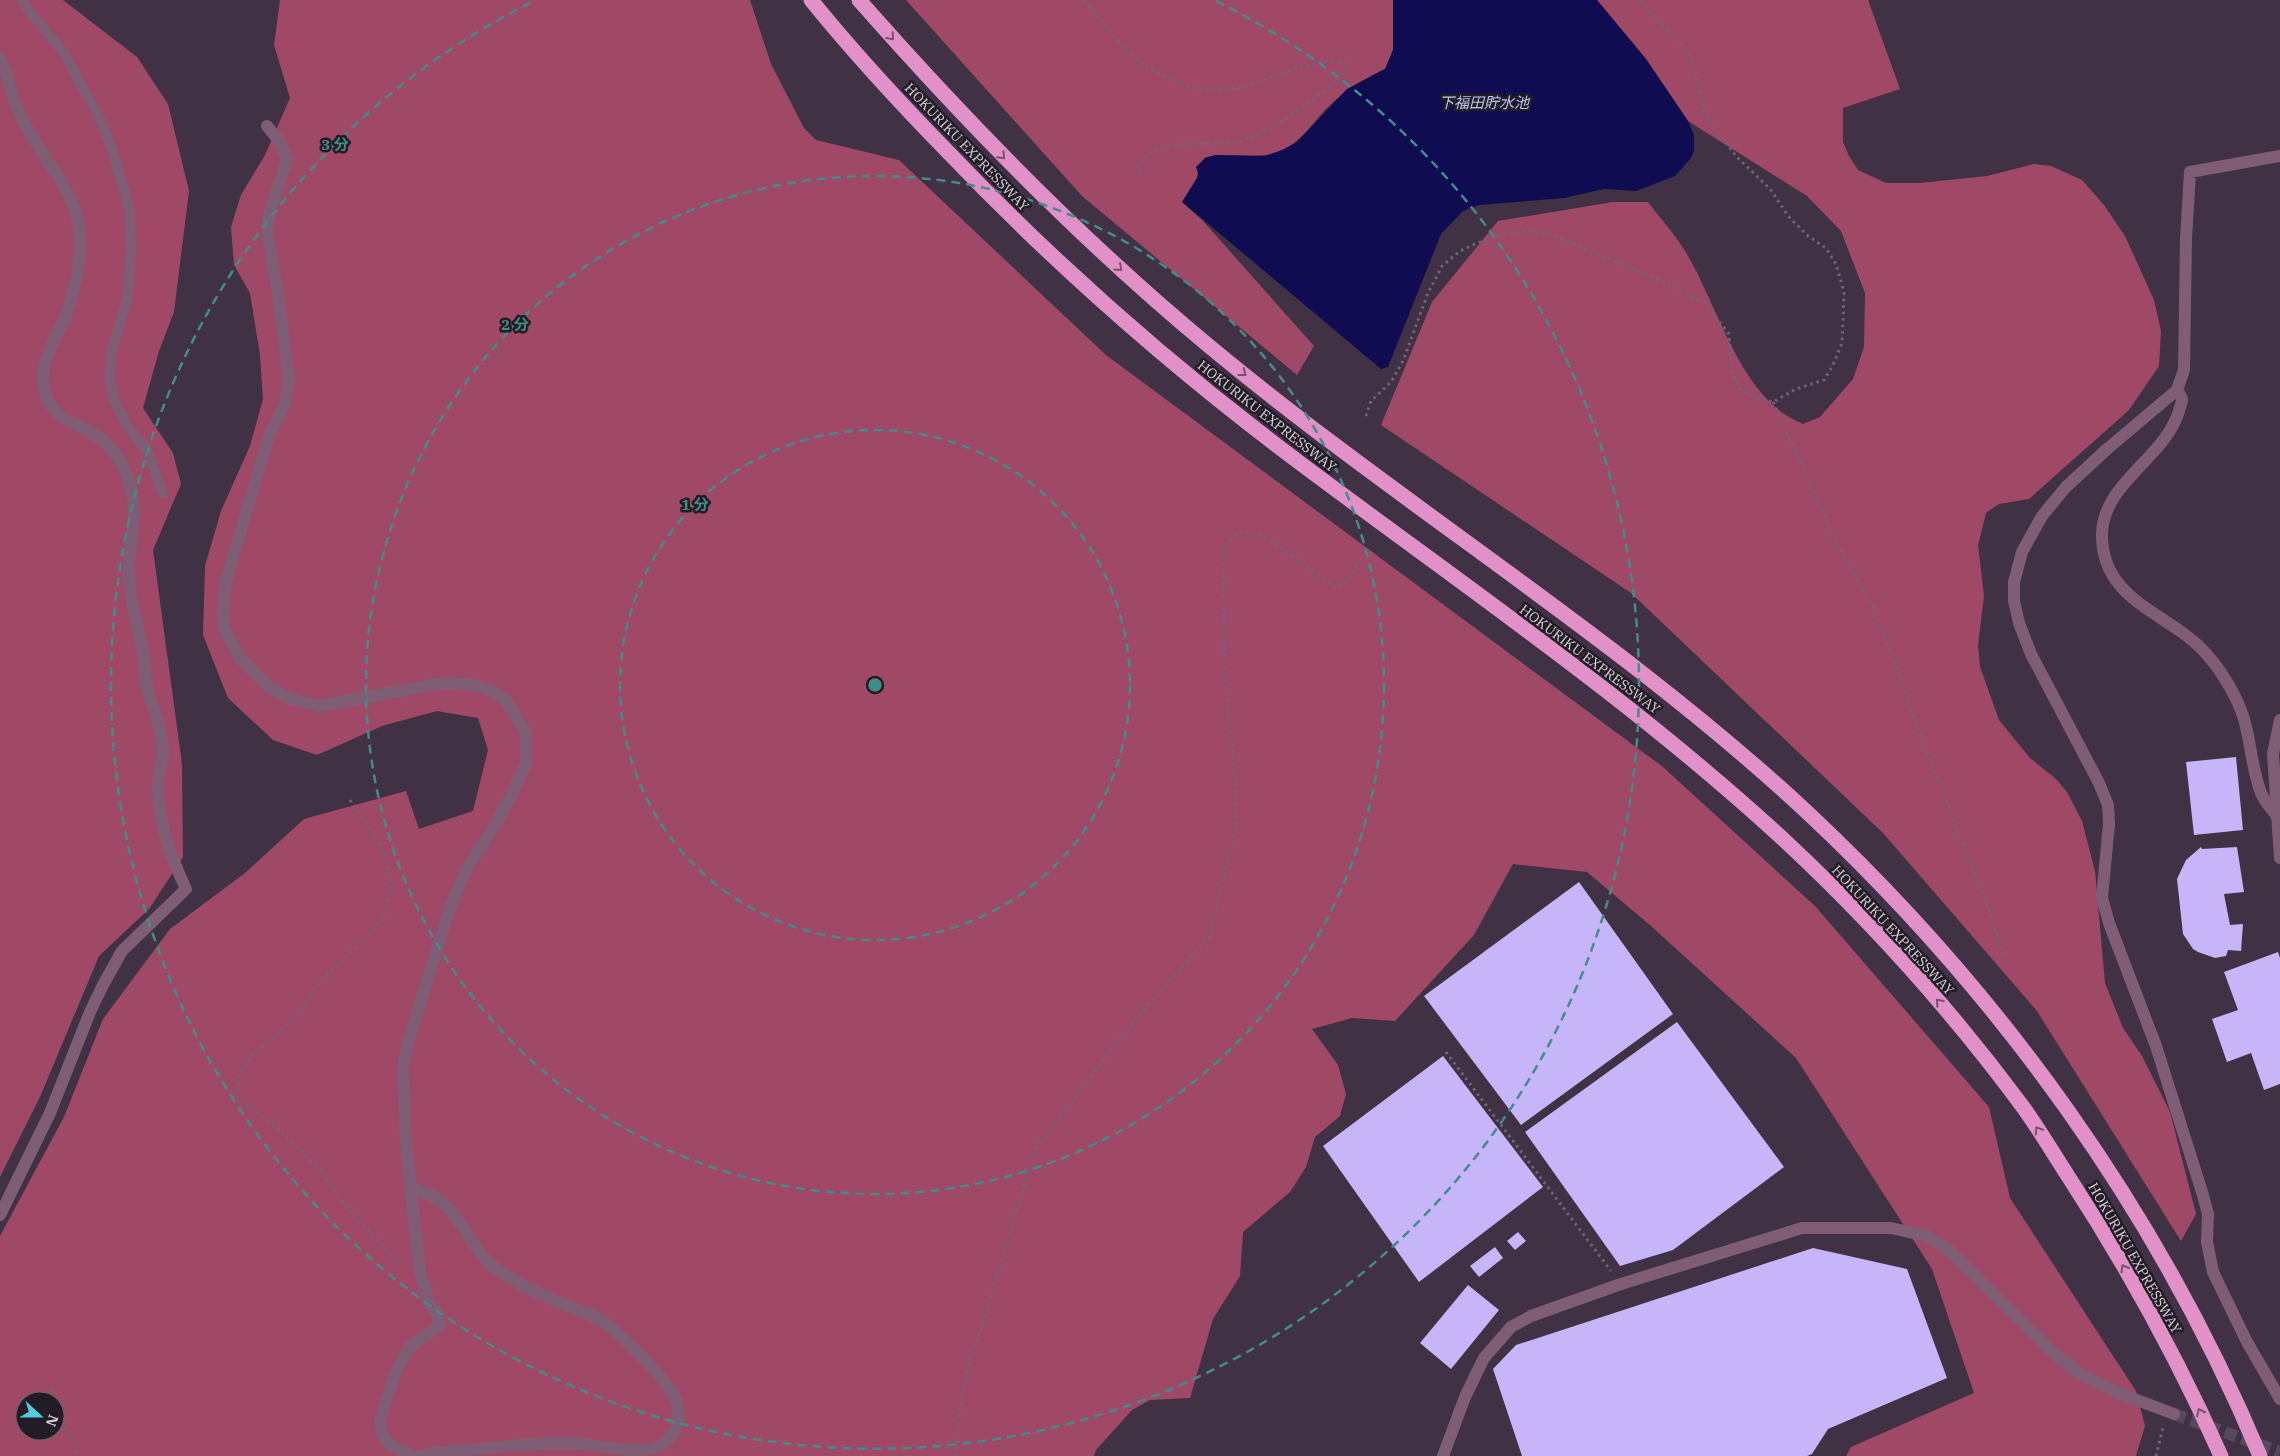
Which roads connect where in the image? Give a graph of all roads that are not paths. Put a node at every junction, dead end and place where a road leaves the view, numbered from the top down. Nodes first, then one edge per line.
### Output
1 (22, 0) edge
2 (811, 0) edge
3 (859, 0) edge
4 (0, 58) edge
5 (267, 126) dead end
6 (2280, 156) edge
7 (2177, 390) junction
8 (164, 492) dead end
9 (2280, 720) edge
10 (2276, 815) junction
11 (2280, 858) edge
12 (410, 1188) junction
13 (0, 1215) edge
14 (2280, 1398) edge
15 (2170, 1413) tunnel mouth
16 (414, 1456) edge
17 (421, 1456) edge
18 (1443, 1456) edge
19 (2220, 1456) edge
20 (2260, 1456) edge

1 - 8 lane
19 -> 2 highway, HOKURIKU EXPRESSWAY
3 -> 20 highway, HOKURIKU EXPRESSWAY
4 - 13 street
5 - 12 street
6 - 7 street
7 - 10 street
7 - 14 street
9 - 10 street
10 - 11 street
12 - 16 street
12 - 17 street
15 - 18 street

